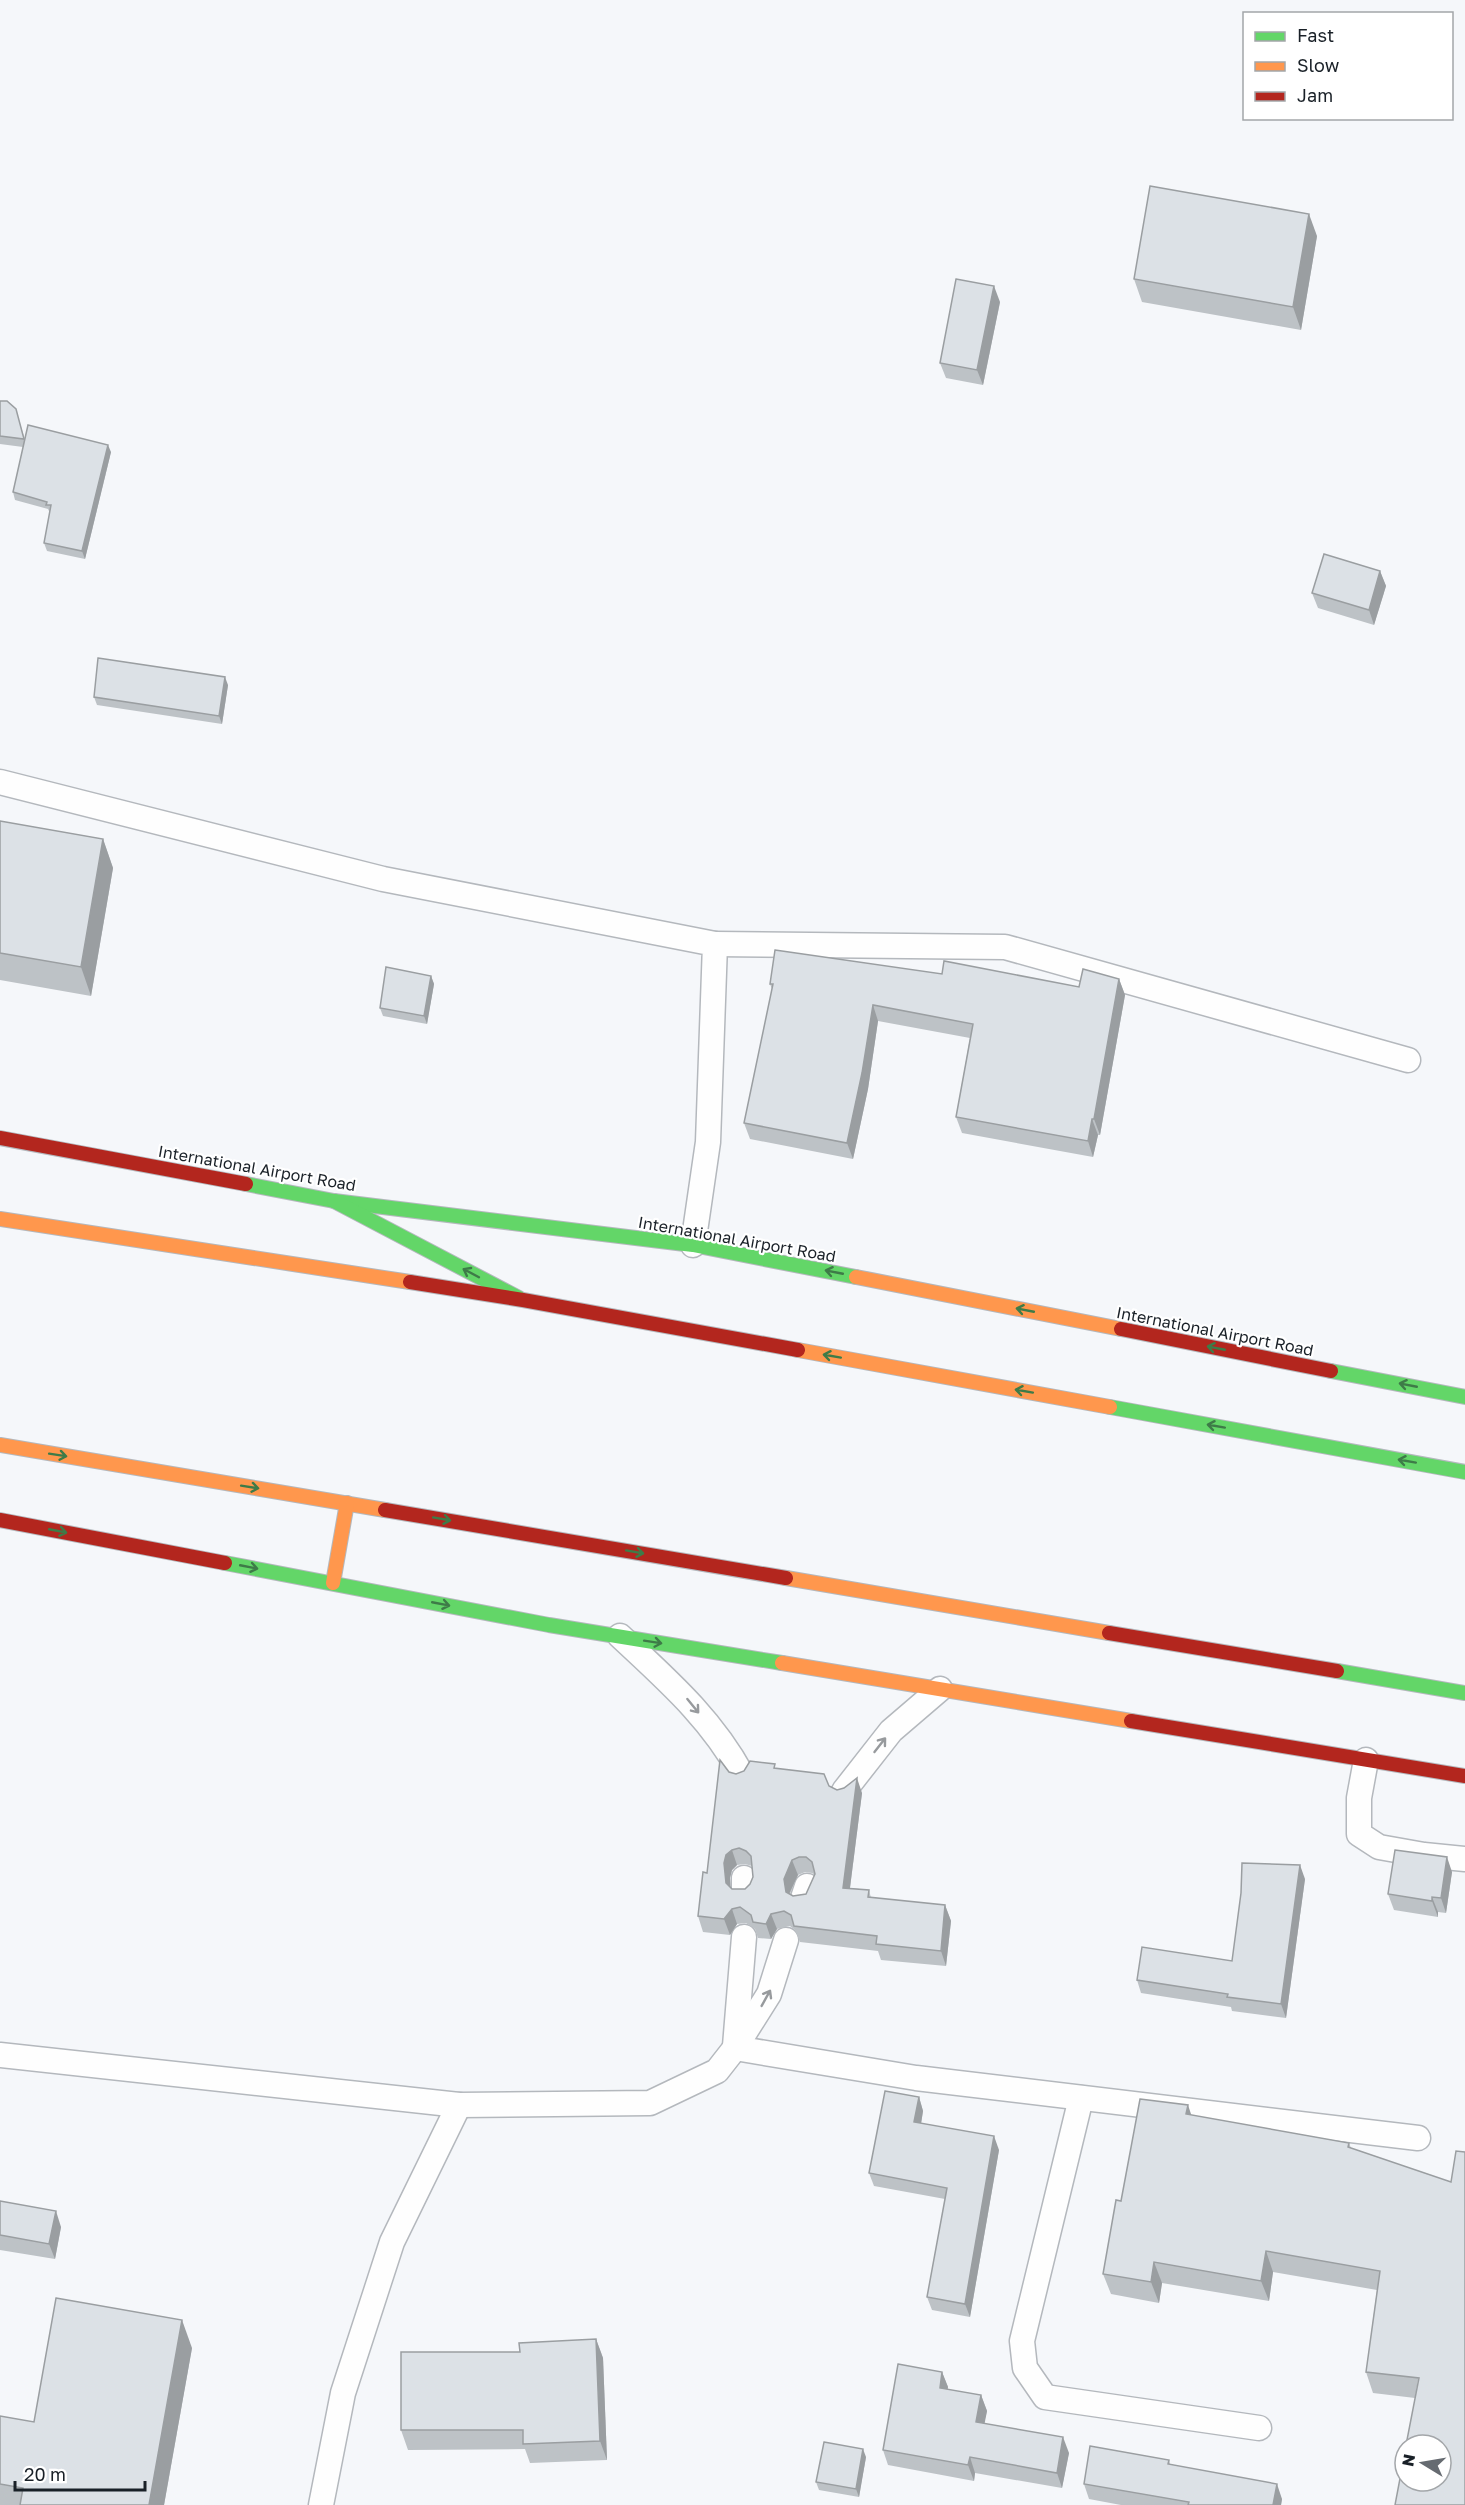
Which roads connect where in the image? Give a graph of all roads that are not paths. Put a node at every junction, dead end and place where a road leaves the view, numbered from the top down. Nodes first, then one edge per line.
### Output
1 (0, 783) edge
2 (715, 944) junction
3 (1408, 1060) dead end
4 (0, 1138) edge
5 (334, 1201) junction
6 (0, 1219) edge
7 (693, 1245) junction
8 (523, 1300) junction
9 (1465, 1397) edge
10 (0, 1445) edge
11 (1465, 1472) edge
12 (347, 1503) junction
13 (0, 1520) edge
14 (333, 1583) junction
15 (620, 1636) junction
16 (940, 1689) junction
17 (1465, 1693) edge
18 (1366, 1760) junction
19 (742, 1775) edge
20 (1465, 1776) edge
21 (844, 1791) edge
22 (1465, 1859) edge
23 (744, 1936) dead end
24 (786, 1940) dead end
25 (735, 2048) junction
26 (0, 2055) edge
27 (1081, 2098) junction
28 (459, 2105) junction
29 (1418, 2138) dead end
30 (1259, 2428) dead end
31 (321, 2505) edge

1 - 2 lane
2 - 3 lane
2 - 7 lane
4 - 5 main road, International Airport Road
5 - 7 main road, International Airport Road
8 -> 5 main road
6 - 8 main road
9 -> 7 main road, International Airport Road
11 -> 8 main road
10 -> 12 main road
12 - 14 main road
12 -> 17 main road
13 -> 14 main road
14 -> 15 main road
15 -> 16 main road
15 -> 19 lane
16 - 18 main road
21 -> 16 lane
18 - 20 main road
18 - 22 lane
23 - 25 lane
25 -> 24 lane
25 - 27 lane
25 - 28 lane
26 - 28 lane
27 - 29 lane
27 - 30 lane
28 - 31 lane

